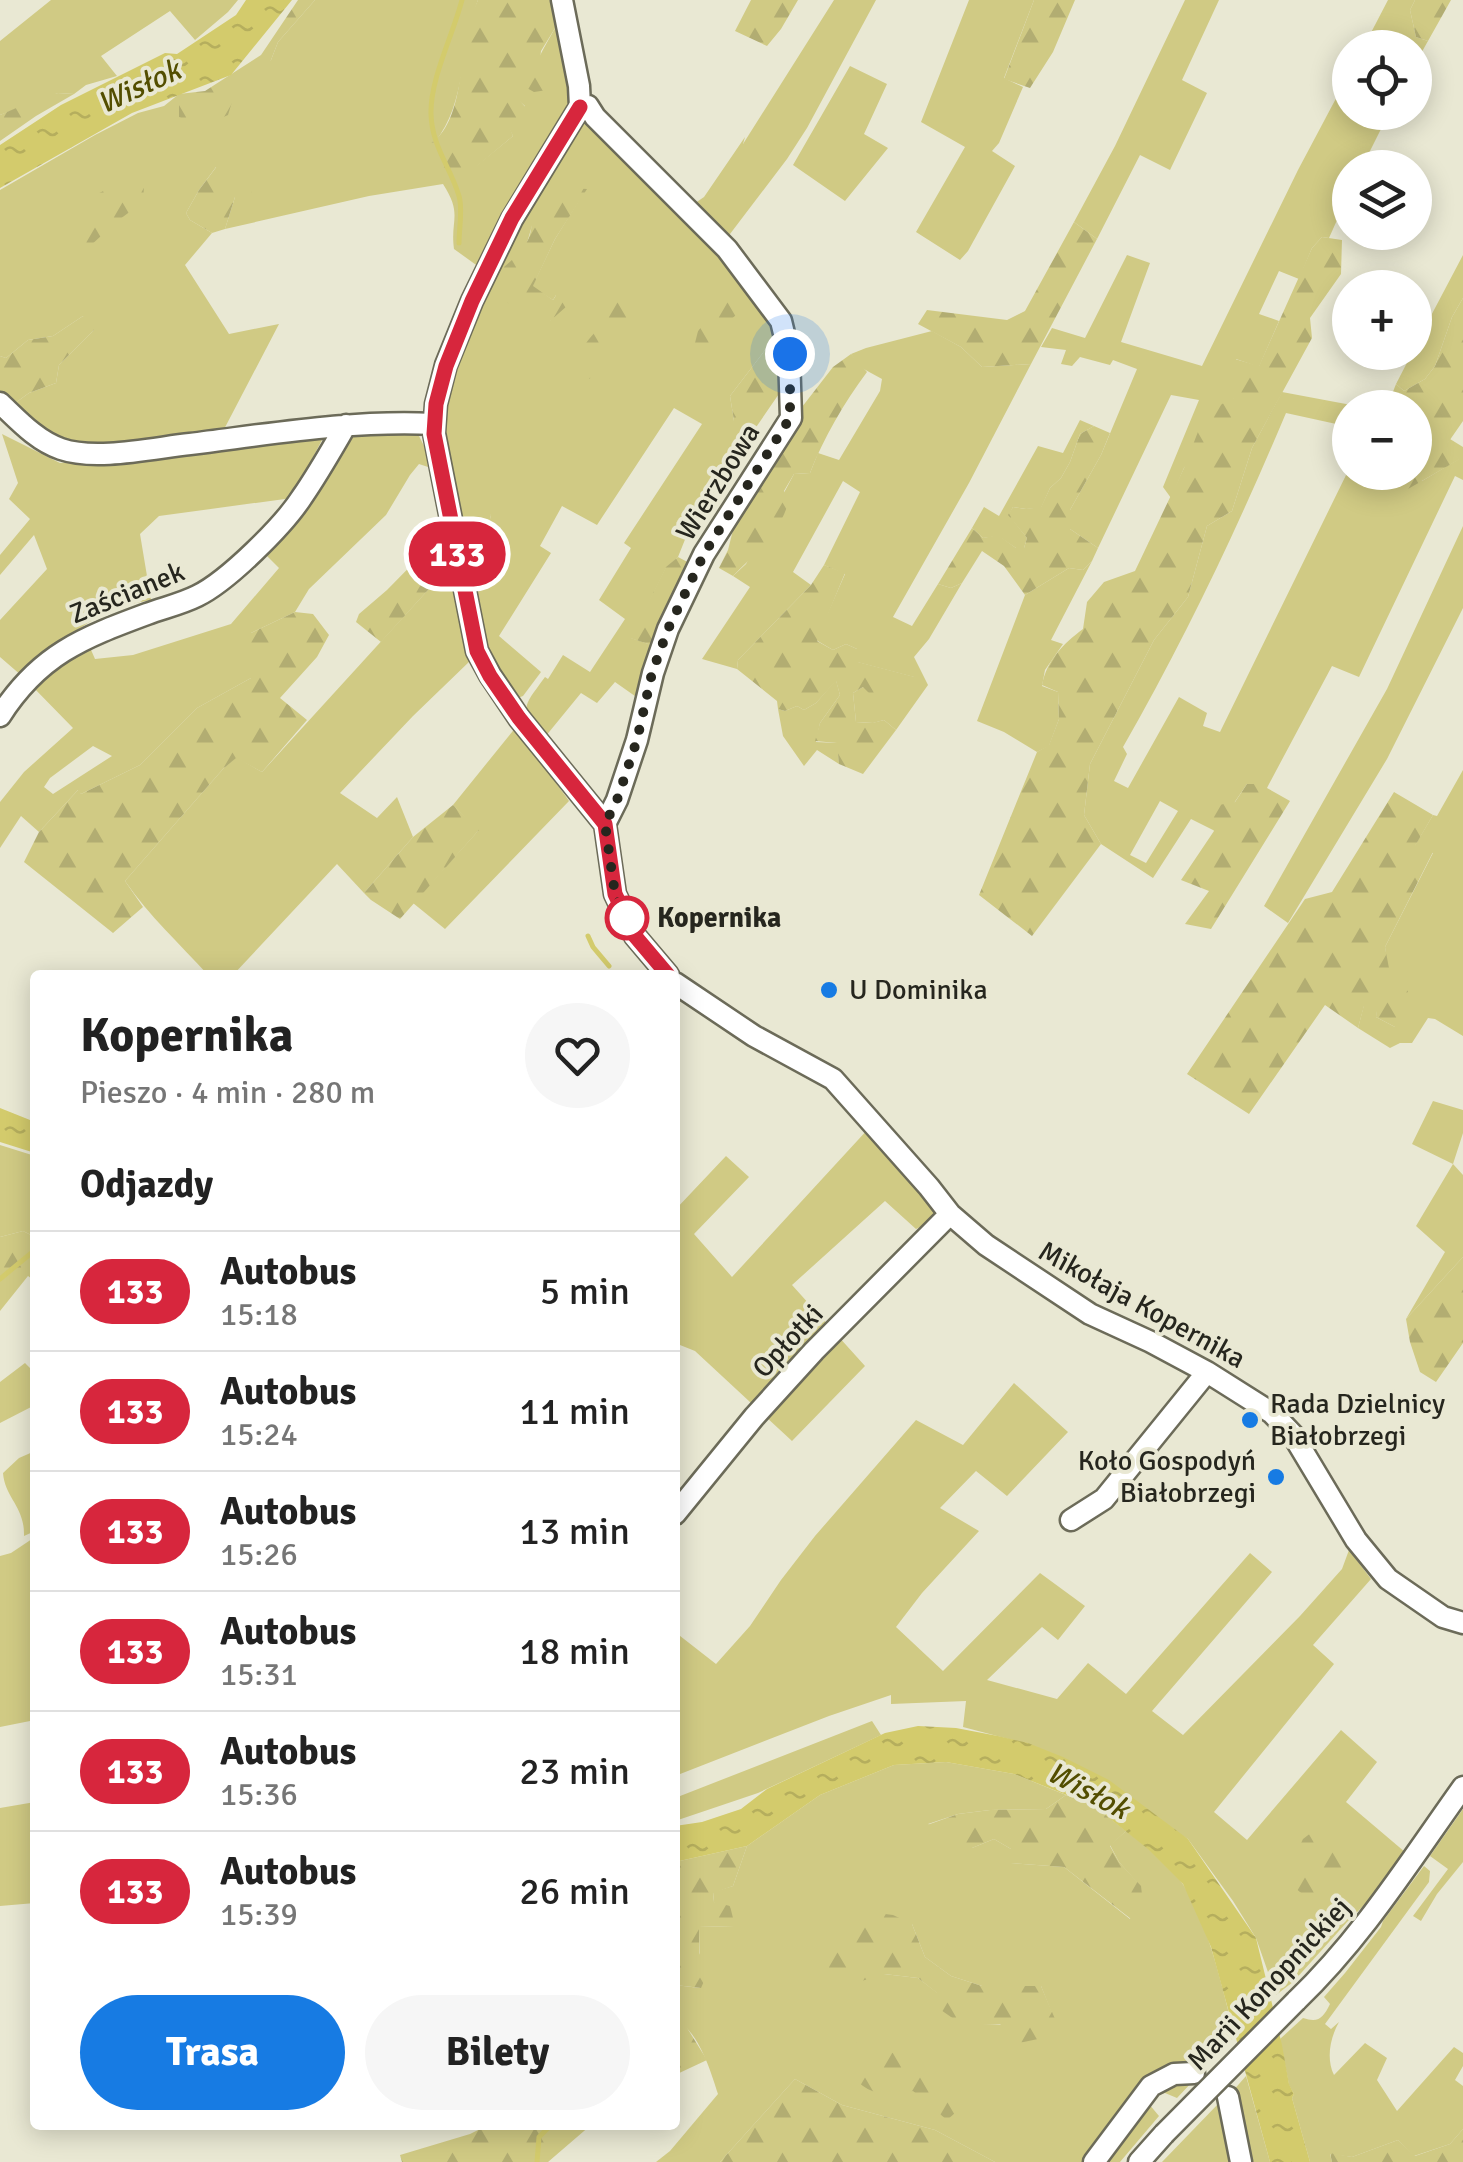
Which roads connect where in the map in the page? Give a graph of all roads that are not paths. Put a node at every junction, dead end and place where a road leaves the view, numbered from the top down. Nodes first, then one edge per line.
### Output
1 (562, 0) edge
2 (580, 107) junction
3 (0, 404) edge
4 (434, 424) junction
5 (346, 425) junction
6 (0, 716) edge
7 (605, 824) junction
8 (664, 970) edge
9 (680, 986) edge
10 (950, 1214) junction
11 (1207, 1372) junction
12 (680, 1508) edge
13 (1071, 1520) dead end
14 (1463, 1623) edge
15 (1463, 1787) edge
16 (1194, 2073) dead end
17 (1228, 2097) dead end
18 (1094, 2162) edge
19 (1140, 2162) edge
20 (1241, 2162) edge

1 - 2 street
2 - 4 street
2 - 7 street, Wierzbowa
3 - 5 street
4 - 5 street
4 - 7 street
5 - 6 street, Zaścianek
7 - 8 street
9 - 10 street, Mikołaja Kopernika
10 - 11 street, Mikołaja Kopernika
10 - 12 street, Opłotki
11 - 13 street
11 - 14 street, Mikołaja Kopernika
15 - 19 street, Marii Konopnickiej, bridge
16 - 18 street
17 - 20 street

